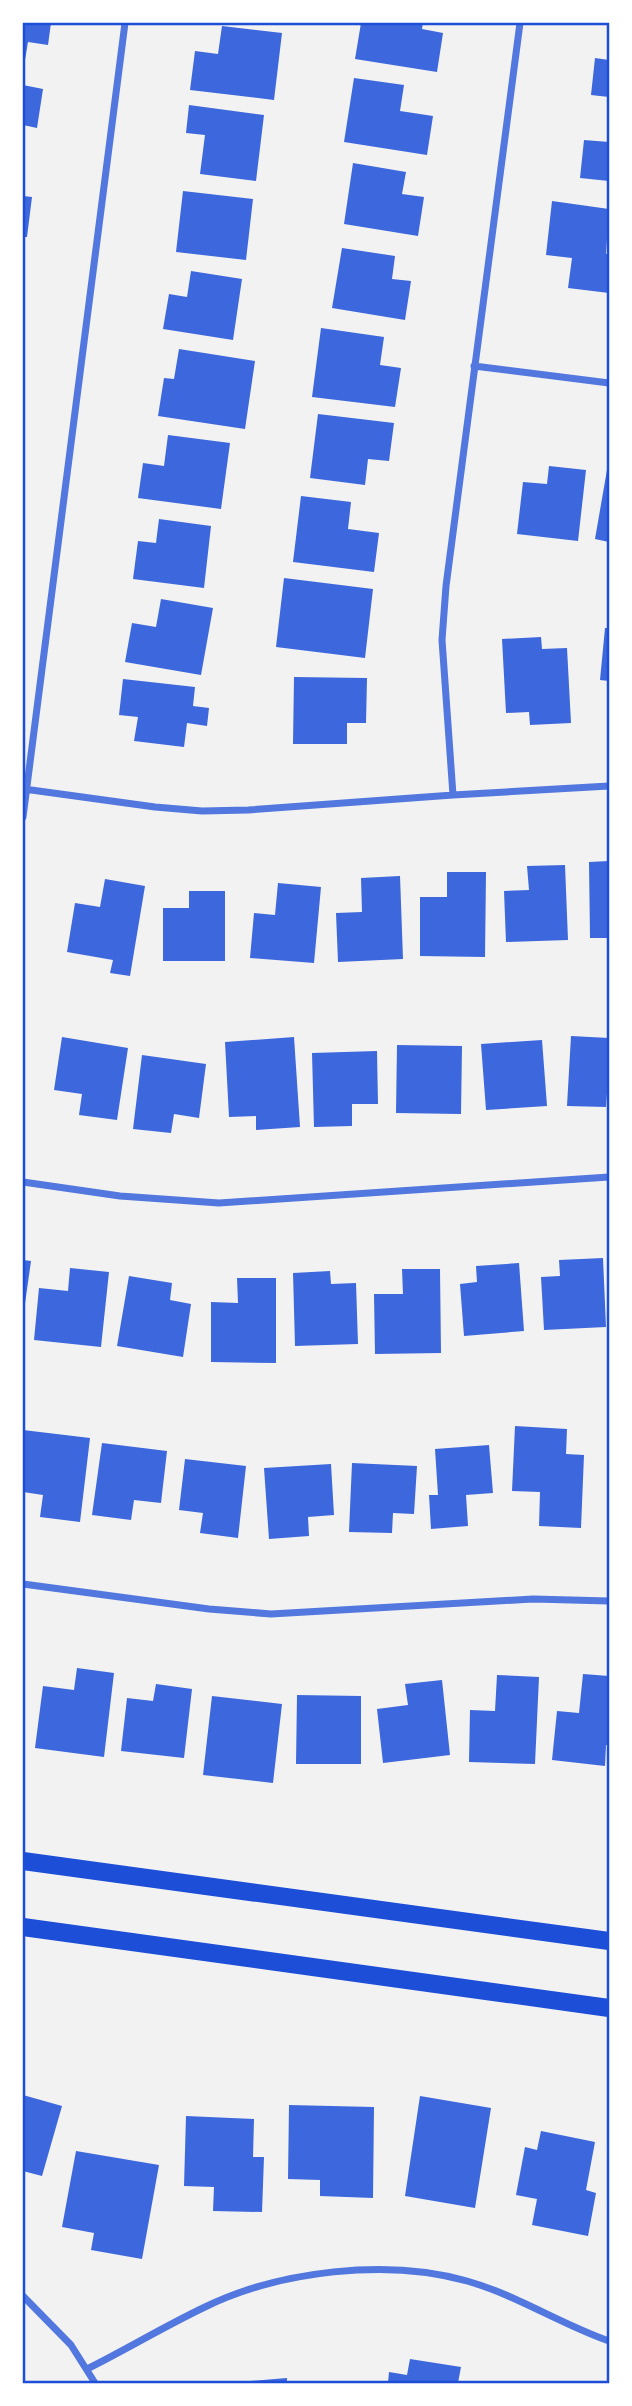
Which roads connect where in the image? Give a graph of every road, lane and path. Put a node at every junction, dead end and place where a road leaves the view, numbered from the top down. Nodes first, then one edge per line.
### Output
1 (125, 23) edge
2 (520, 23) edge
3 (474, 366) junction
4 (609, 383) edge
5 (609, 786) edge
6 (24, 789) edge
7 (453, 795) junction
8 (23, 817) edge
9 (609, 1177) edge
10 (23, 1182) edge
11 (23, 1584) edge
12 (609, 1601) edge
13 (23, 1861) edge
14 (23, 1927) edge
15 (609, 1941) edge
16 (609, 2007) edge
17 (23, 2296) edge
18 (609, 2341) edge
19 (87, 2369) junction
20 (95, 2383) edge

1 - 6 street
2 - 3 street
3 - 4 street
3 - 7 street
5 - 7 street
6 - 7 street
6 - 8 street
9 - 10 street
11 - 12 street
13 - 15 main road
14 - 16 main road
17 - 19 street
18 - 19 street
19 - 20 street

